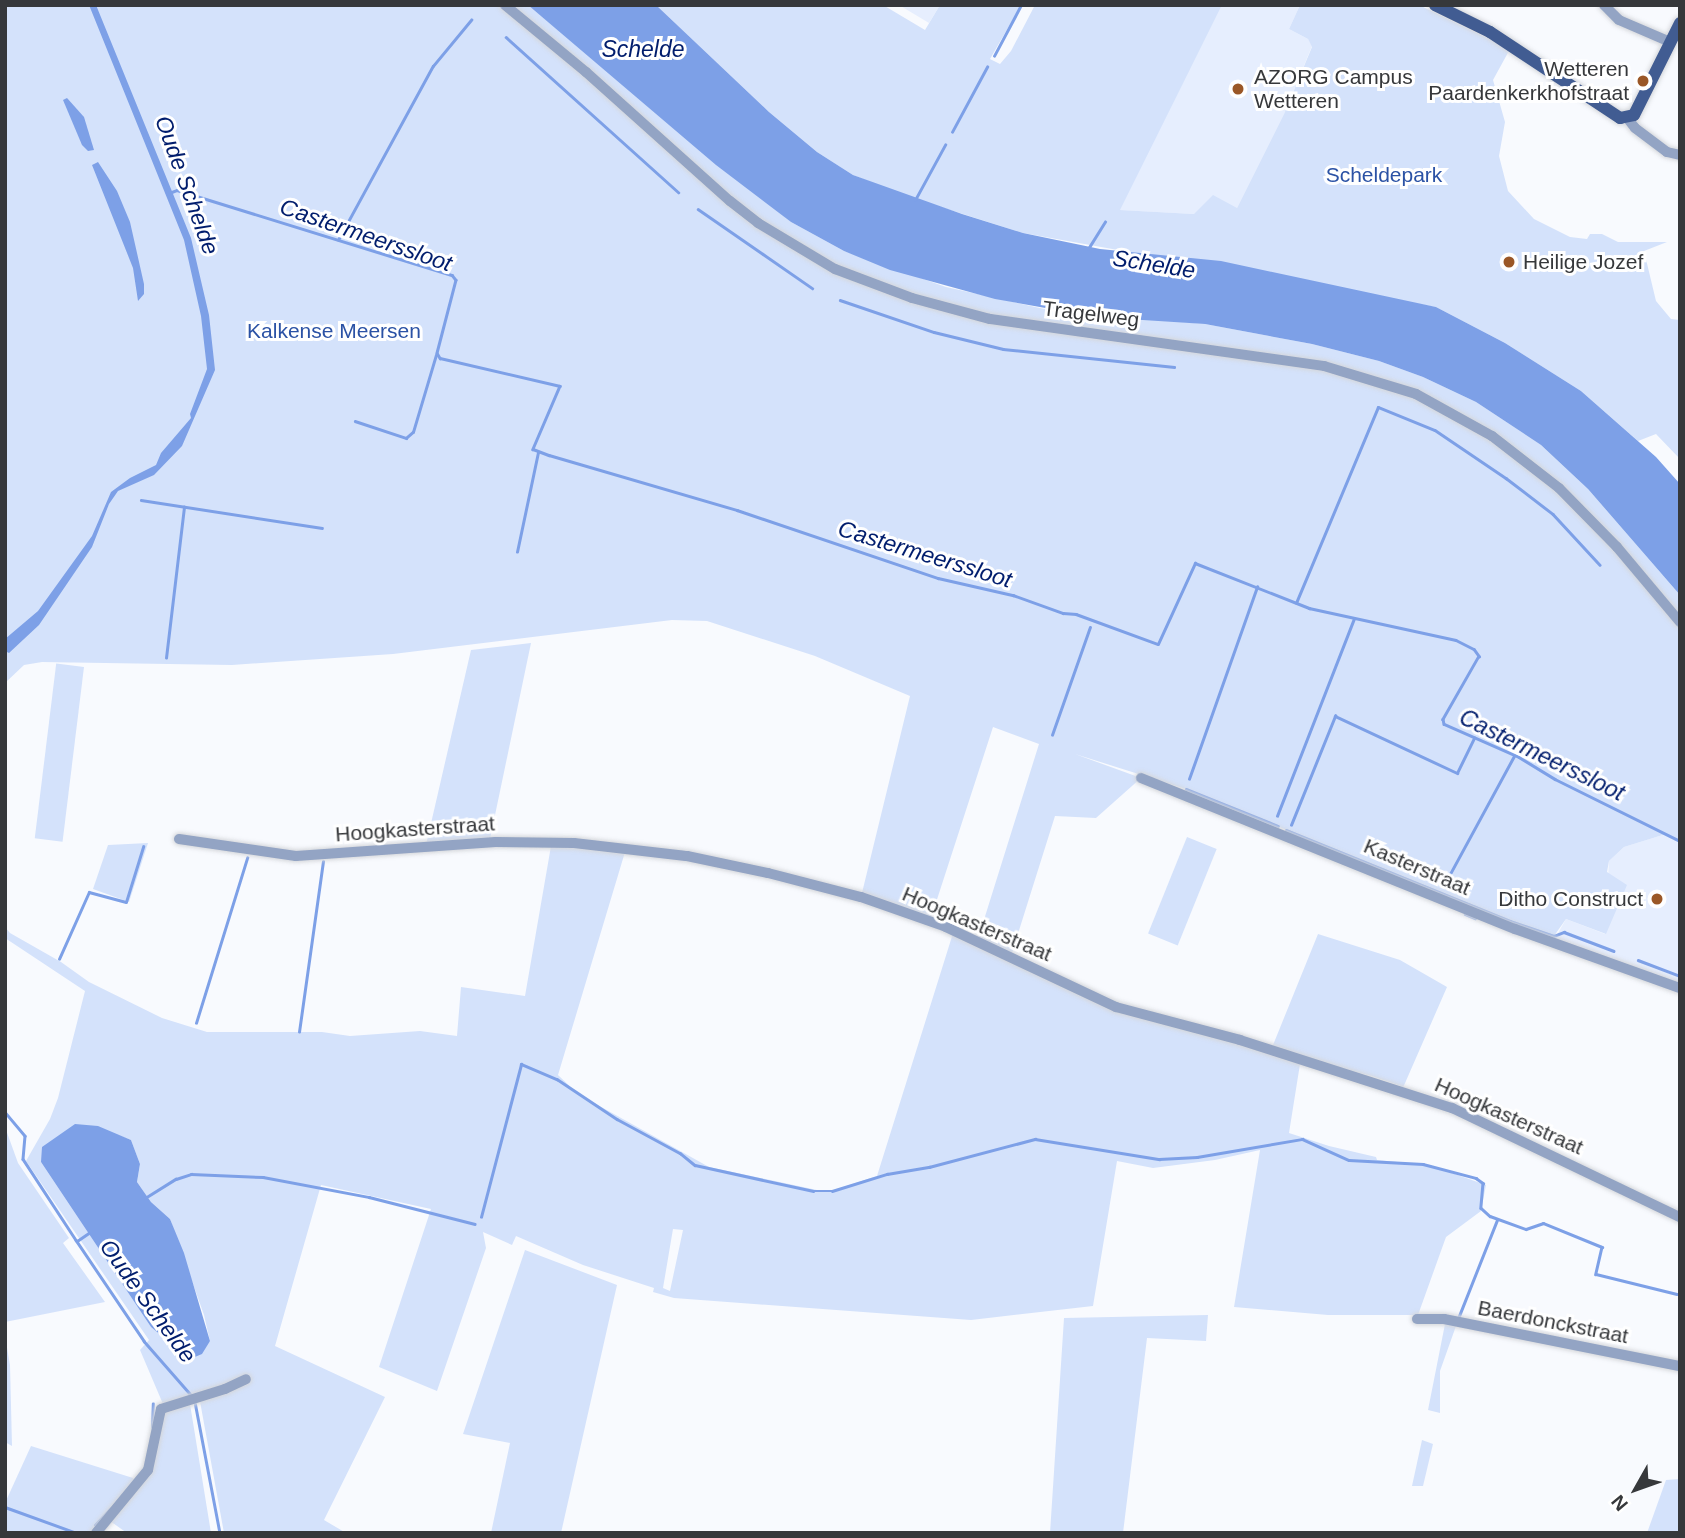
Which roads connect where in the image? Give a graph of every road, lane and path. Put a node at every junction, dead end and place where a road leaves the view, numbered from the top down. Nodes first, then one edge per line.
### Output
1 (505, 5) edge
2 (1435, 5) edge
3 (1604, 5) edge
4 (1680, 23) edge
5 (1670, 42) junction
6 (1628, 119) junction
7 (1680, 155) edge
8 (1680, 622) edge
9 (1141, 778) dead end
10 (178, 839) dead end
11 (1680, 988) edge
12 (1680, 1217) edge
13 (1418, 1319) dead end
14 (1680, 1366) edge
15 (246, 1379) dead end
16 (96, 1533) edge

1 - 8 street, Tragelweg
2 - 6 main road
3 - 5 street
4 - 5 main road
5 - 6 main road
6 - 7 street
9 - 11 street, Kasterstraat
10 - 12 street, Hoogkasterstraat
13 - 14 street, Baerdonckstraat
15 - 16 street

